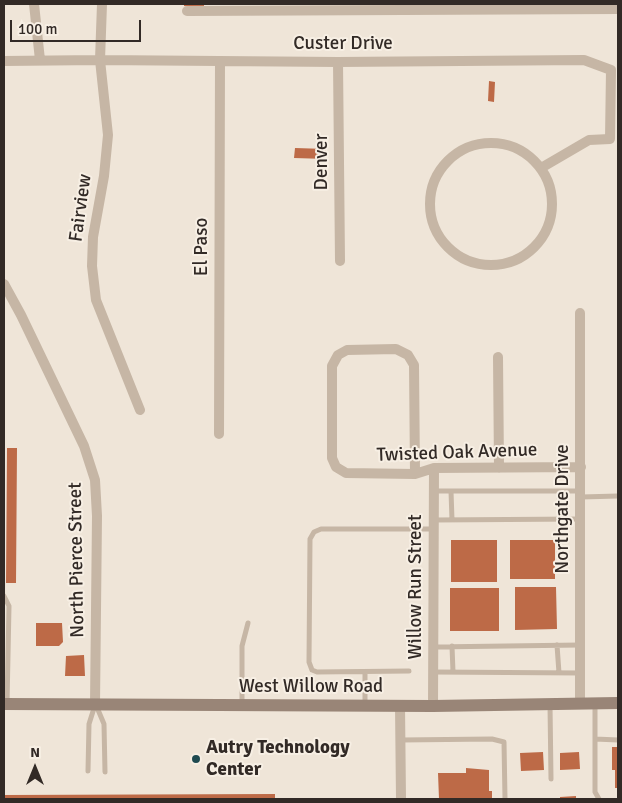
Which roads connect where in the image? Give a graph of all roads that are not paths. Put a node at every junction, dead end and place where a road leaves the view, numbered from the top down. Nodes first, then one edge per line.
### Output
1 (34, 4) edge
2 (102, 4) edge
3 (524, 6) edge
4 (279, 7) edge
5 (380, 7) edge
6 (618, 9) edge
7 (187, 11) dead end
8 (40, 60) junction
9 (100, 60) junction
10 (4, 61) edge
11 (220, 61) junction
12 (338, 62) junction
13 (615, 70) edge
14 (615, 83) edge
15 (614, 141) edge
16 (541, 168) junction
17 (340, 262) dead end
18 (4, 284) edge
19 (580, 314) dead end
20 (498, 357) dead end
21 (140, 410) dead end
22 (219, 434) dead end
23 (581, 467) junction
24 (434, 468) junction
25 (499, 468) junction
26 (415, 474) junction
27 (434, 491) junction
28 (451, 491) junction
29 (559, 491) junction
30 (581, 494) junction
31 (618, 496) edge
32 (560, 519) junction
33 (581, 519) junction
34 (452, 520) junction
35 (434, 525) junction
36 (4, 596) edge
37 (248, 623) dead end
38 (557, 645) junction
39 (580, 645) junction
40 (452, 646) junction
41 (433, 647) junction
42 (408, 671) dead end
43 (365, 672) junction
44 (433, 672) junction
45 (453, 672) junction
46 (559, 673) junction
47 (580, 673) junction
48 (6, 677) edge
49 (6, 704) edge
50 (95, 704) junction
51 (550, 704) junction
52 (580, 704) junction
53 (595, 704) junction
54 (618, 704) edge
55 (242, 705) junction
56 (365, 705) junction
57 (400, 706) junction
58 (433, 706) junction
59 (595, 739) junction
60 (401, 740) junction
61 (618, 740) edge
62 (88, 771) dead end
63 (105, 772) dead end
64 (551, 779) dead end
65 (401, 799) edge
66 (505, 799) edge
67 (599, 799) edge

1 - 8 street
2 - 9 street, Fairview
3 - 5 street
3 - 6 street
4 - 5 street
4 - 7 street
8 - 9 street, Custer Drive
8 - 10 street, Custer Drive
9 - 11 street, Custer Drive
9 - 21 street, Fairview
11 - 12 street, Custer Drive
11 - 22 street, El Paso
12 - 13 street, Custer Drive
12 - 17 street, Denver
13 - 14 street, Custer Drive
14 - 15 street, Custer Drive
15 - 16 street, Custer Drive
16 - 16 street
18 - 50 street, North Pierce Street
19 - 23 street, Northgate Drive
20 - 25 street
23 - 25 street, Twisted Oak Avenue
23 - 30 street, Northgate Drive
24 - 25 street, Twisted Oak Avenue
24 - 26 street, Twisted Oak Avenue
24 - 27 street, Willow Run Street
26 - 26 street, Twisted Oak Avenue
27 - 28 lane
27 - 35 street, Willow Run Street
28 - 29 lane
28 - 34 lane
29 - 30 lane
29 - 32 lane
30 - 31 lane
30 - 33 street, Northgate Drive
32 - 33 lane
32 - 34 lane
33 - 39 street, Northgate Drive
34 - 35 lane
35 - 41 street, Willow Run Street
35 - 43 lane
36 - 48 lane
37 - 55 lane
38 - 39 lane
38 - 40 lane
38 - 46 lane
39 - 47 street, Northgate Drive
40 - 41 lane
40 - 45 lane
41 - 44 street, Willow Run Street
42 - 43 lane
43 - 56 lane
44 - 45 lane
44 - 58 street, Willow Run Street
45 - 46 lane
46 - 47 lane
47 - 52 street, Northgate Drive
48 - 49 lane
49 - 50 main road, West Willow Road
50 - 55 main road, West Willow Road
50 - 62 lane
50 - 63 lane
51 - 52 main road, West Willow Road
51 - 58 main road, West Willow Road
51 - 64 lane
52 - 53 main road, West Willow Road
53 - 54 main road, West Willow Road
53 - 59 lane
55 - 56 main road, West Willow Road
56 - 57 main road, West Willow Road
57 - 58 main road, West Willow Road
57 - 60 street
59 - 61 lane
59 - 67 lane
60 - 65 street
60 - 66 lane

